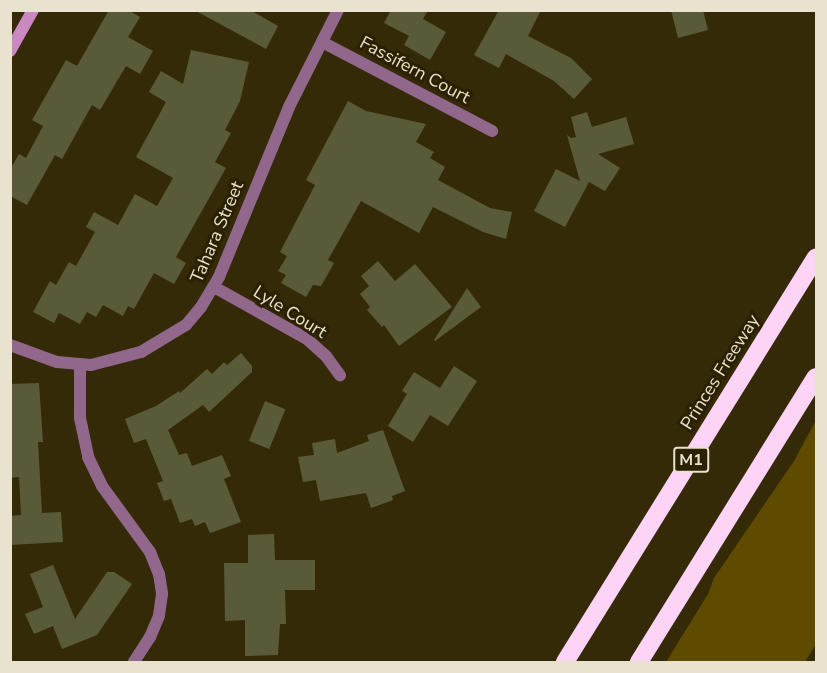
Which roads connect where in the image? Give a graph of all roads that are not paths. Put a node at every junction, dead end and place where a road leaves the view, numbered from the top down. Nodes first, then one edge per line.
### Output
1 (33, 10) edge
2 (338, 10) edge
3 (322, 42) junction
4 (10, 51) edge
5 (492, 131) dead end
6 (816, 257) edge
7 (214, 287) junction
8 (10, 345) edge
9 (80, 365) junction
10 (340, 375) dead end
11 (816, 376) edge
12 (134, 661) edge
13 (565, 663) edge
14 (639, 663) edge

1 - 4 street
2 - 3 street, Tahara Street
3 - 5 street, Fassifern Court
3 - 7 street, Tahara Street
6 - 13 highway, Princes Freeway / M1
7 - 9 street, Tahara Street
7 - 10 street, Lyle Court
8 - 9 street, Tahara Street
9 - 12 street
11 - 14 highway

